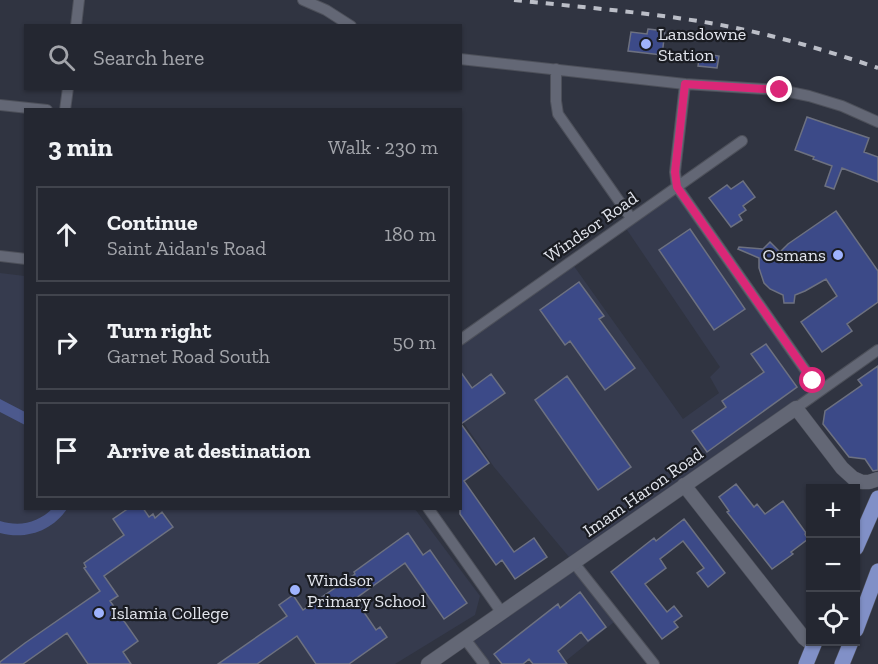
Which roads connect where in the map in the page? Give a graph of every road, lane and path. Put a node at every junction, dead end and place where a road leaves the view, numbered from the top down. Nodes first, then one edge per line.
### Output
1 (79, 0) edge
2 (303, 0) edge
3 (76, 24) edge
4 (348, 24) edge
5 (462, 59) edge
6 (556, 69) junction
7 (685, 84) junction
8 (68, 90) edge
9 (0, 105) edge
10 (28, 108) edge
11 (65, 108) edge
12 (878, 122) edge
13 (742, 141) dead end
14 (677, 187) junction
15 (631, 218) junction
16 (0, 256) edge
17 (24, 259) edge
18 (462, 339) edge
19 (878, 350) edge
20 (820, 391) junction
21 (796, 408) junction
22 (878, 479) edge
23 (684, 485) junction
24 (878, 498) edge
25 (429, 510) edge
26 (860, 538) edge
27 (574, 563) junction
28 (877, 575) edge
29 (502, 613) junction
30 (860, 618) edge
31 (465, 639) junction
32 (806, 640) edge
33 (814, 646) edge
34 (849, 646) edge
35 (428, 664) edge
36 (484, 664) edge
37 (654, 664) edge
38 (806, 664) edge
39 (842, 664) edge

1 - 3 street
2 - 4 street
5 - 6 street
6 - 7 street
6 - 15 street
7 - 12 street
7 - 14 street
8 - 11 street
9 - 10 street
13 - 14 street, Windsor Road
14 - 15 street, Windsor Road
14 - 20 street
15 - 18 street, Windsor Road
16 - 17 street
19 - 20 street, Imam Haron Road
20 - 21 street, Imam Haron Road
21 - 22 street
21 - 23 street, Imam Haron Road
23 - 27 street, Imam Haron Road
23 - 32 street
24 - 26 main road
25 - 29 street
27 - 29 street, Imam Haron Road
27 - 37 street
28 - 30 main road
29 - 31 street, Imam Haron Road
31 - 35 street, Imam Haron Road
31 - 36 street
33 - 38 main road
34 - 39 main road

